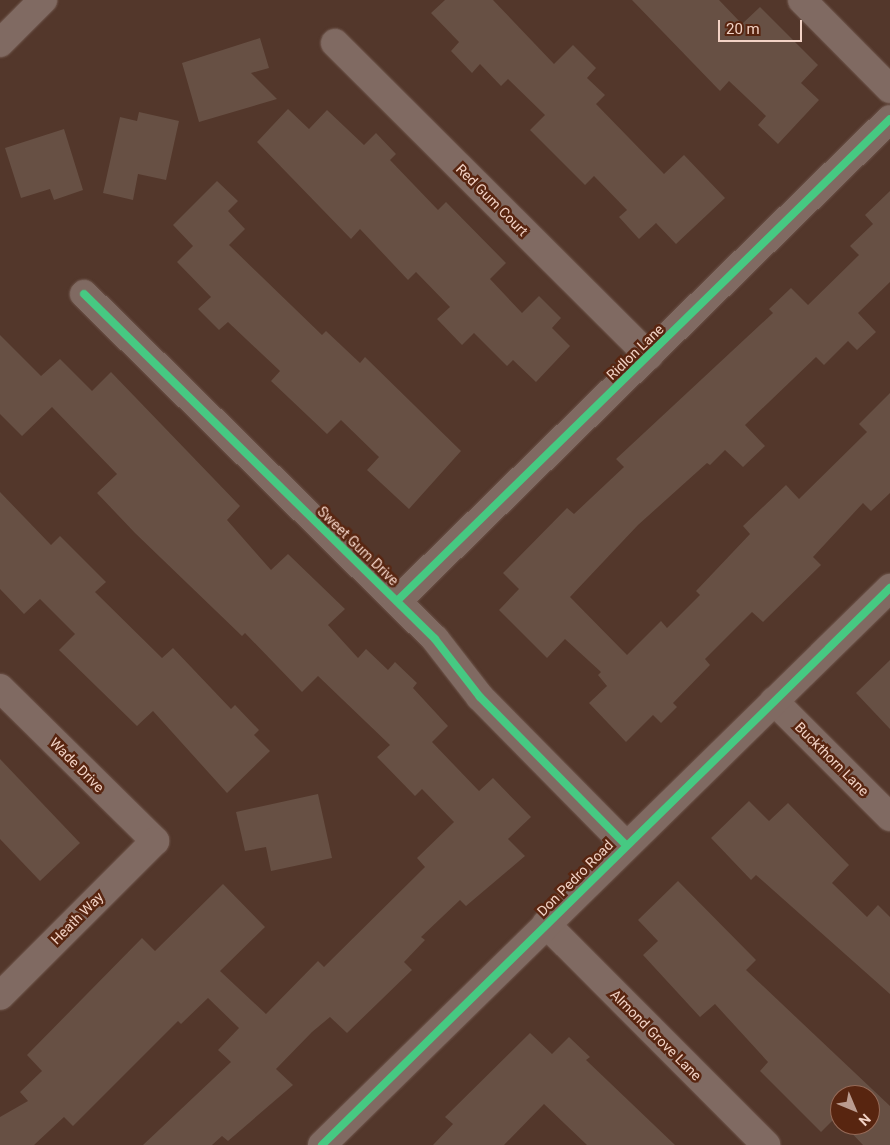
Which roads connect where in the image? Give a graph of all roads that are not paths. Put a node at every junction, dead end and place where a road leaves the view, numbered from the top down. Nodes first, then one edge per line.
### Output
1 (44, 0) edge
2 (802, 0) edge
3 (0, 42) edge
4 (335, 43) dead end
5 (890, 89) edge
6 (890, 119) edge
7 (84, 294) dead end
8 (649, 356) junction
9 (890, 588) edge
10 (397, 601) junction
11 (0, 688) edge
12 (774, 701) junction
13 (890, 817) edge
14 (155, 841) joint
15 (626, 845) junction
16 (546, 924) junction
17 (0, 996) edge
18 (322, 1145) edge
19 (766, 1145) edge

1 - 3 street
2 - 5 street
4 - 8 street, Red Gum Court
6 - 8 street, Ridlon Lane
7 - 10 street, Sweet Gum Drive
8 - 10 street, Ridlon Lane
9 - 12 street, Don Pedro Road
10 - 15 street, Sweet Gum Drive
11 - 14 street, Wade Drive
12 - 13 street, Buckthorn Lane
12 - 15 street, Don Pedro Road
14 - 17 street, Heath Way
15 - 16 street, Don Pedro Road
16 - 18 street, Don Pedro Road
16 - 19 street, Almond Grove Lane

